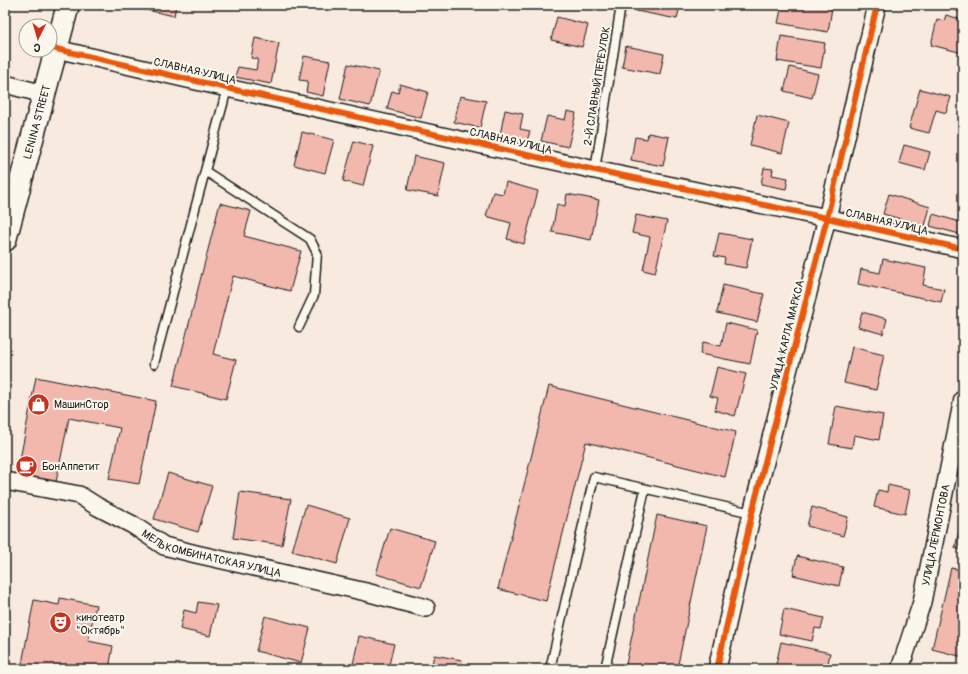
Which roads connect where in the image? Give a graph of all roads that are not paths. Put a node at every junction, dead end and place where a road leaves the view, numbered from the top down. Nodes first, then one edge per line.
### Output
1 (68, 5) edge
2 (621, 5) edge
3 (877, 5) edge
4 (58, 42) edge
5 (58, 49) edge
6 (54, 58) edge
7 (5, 84) edge
8 (227, 88) junction
9 (44, 94) junction
10 (205, 170) junction
11 (595, 170) junction
12 (827, 218) junction
13 (5, 240) edge
14 (963, 249) edge
15 (299, 327) dead end
16 (154, 364) dead end
17 (963, 399) edge
18 (5, 481) edge
19 (645, 489) junction
20 (752, 514) junction
21 (426, 608) dead end
22 (550, 669) edge
23 (605, 669) edge
24 (716, 669) edge
25 (900, 669) edge

1 - 4 main road, LENINA STREET
2 - 11 lane, 2-Й СЛАВНЫЙ ПЕРЕУЛОК
3 - 12 street, УЛИЦА КАРЛА МАРКСА
5 - 8 street, СЛАВНАЯ УЛИЦА
6 - 9 main road, LENINA STREET
7 - 9 street
8 - 10 lane
8 - 11 street, СЛАВНАЯ УЛИЦА
9 - 13 main road, LENINA STREET
10 - 15 lane
10 - 16 lane
11 - 12 street, СЛАВНАЯ УЛИЦА
12 - 14 street, СЛАВНАЯ УЛИЦА
12 - 20 street, УЛИЦА КАРЛА МАРКСА
17 - 25 street, УЛИЦА ЛЕРМОНТОВА
18 - 21 street, МЕЛЬКОМБИНАТСКАЯ УЛИЦА
19 - 20 lane
19 - 22 lane
19 - 23 lane
20 - 24 street, УЛИЦА КАРЛА МАРКСА

